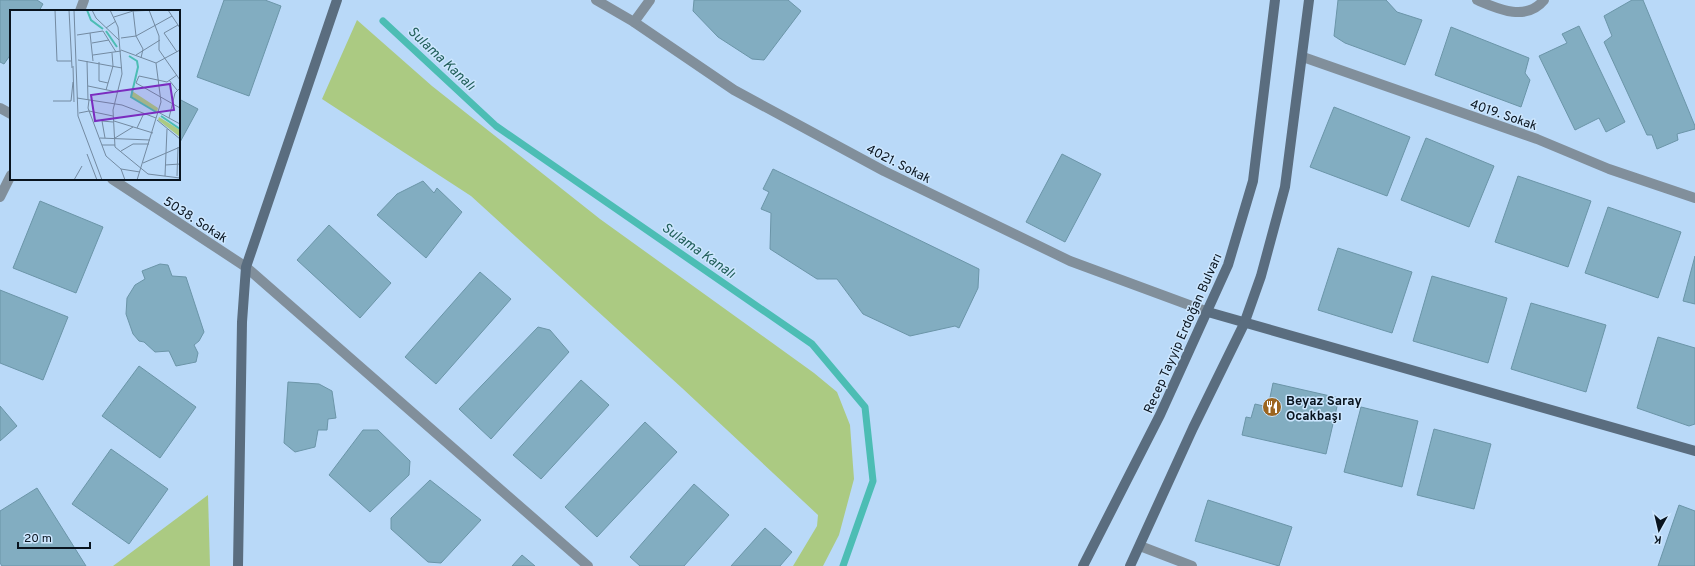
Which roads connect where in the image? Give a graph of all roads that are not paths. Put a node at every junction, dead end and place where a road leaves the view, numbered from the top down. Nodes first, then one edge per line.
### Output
1 (84, 0) edge
2 (337, 0) edge
3 (596, 0) edge
4 (650, 0) edge
5 (1275, 0) edge
6 (1309, 0) edge
7 (1476, 0) edge
8 (1544, 0) edge
9 (80, 10) edge
10 (634, 22) junction
11 (1303, 57) junction
12 (0, 108) edge
13 (10, 113) edge
14 (10, 176) edge
15 (114, 180) edge
16 (0, 197) edge
17 (1695, 198) edge
18 (246, 267) junction
19 (1208, 312) junction
20 (1244, 324) junction
21 (1695, 451) edge
22 (1140, 546) junction
23 (238, 566) edge
24 (588, 566) edge
25 (1083, 566) edge
26 (1130, 566) edge
27 (1192, 566) edge

1 - 9 street
2 - 18 main road
3 - 10 street, 4021. Sokak
4 - 10 street
5 - 19 main road, Recep Tayyip Erdoğan Bulvarı
6 - 11 main road
7 - 8 street
10 - 19 street, 4021. Sokak
11 - 17 street, 4019. Sokak
11 - 20 main road
12 - 13 street
14 - 16 street
15 - 18 street, 5038. Sokak
18 - 23 main road
18 - 24 street, 5038. Sokak
19 - 20 main road
19 - 25 main road, Recep Tayyip Erdoğan Bulvarı
20 - 21 main road
20 - 22 main road
22 - 26 main road
22 - 27 street

